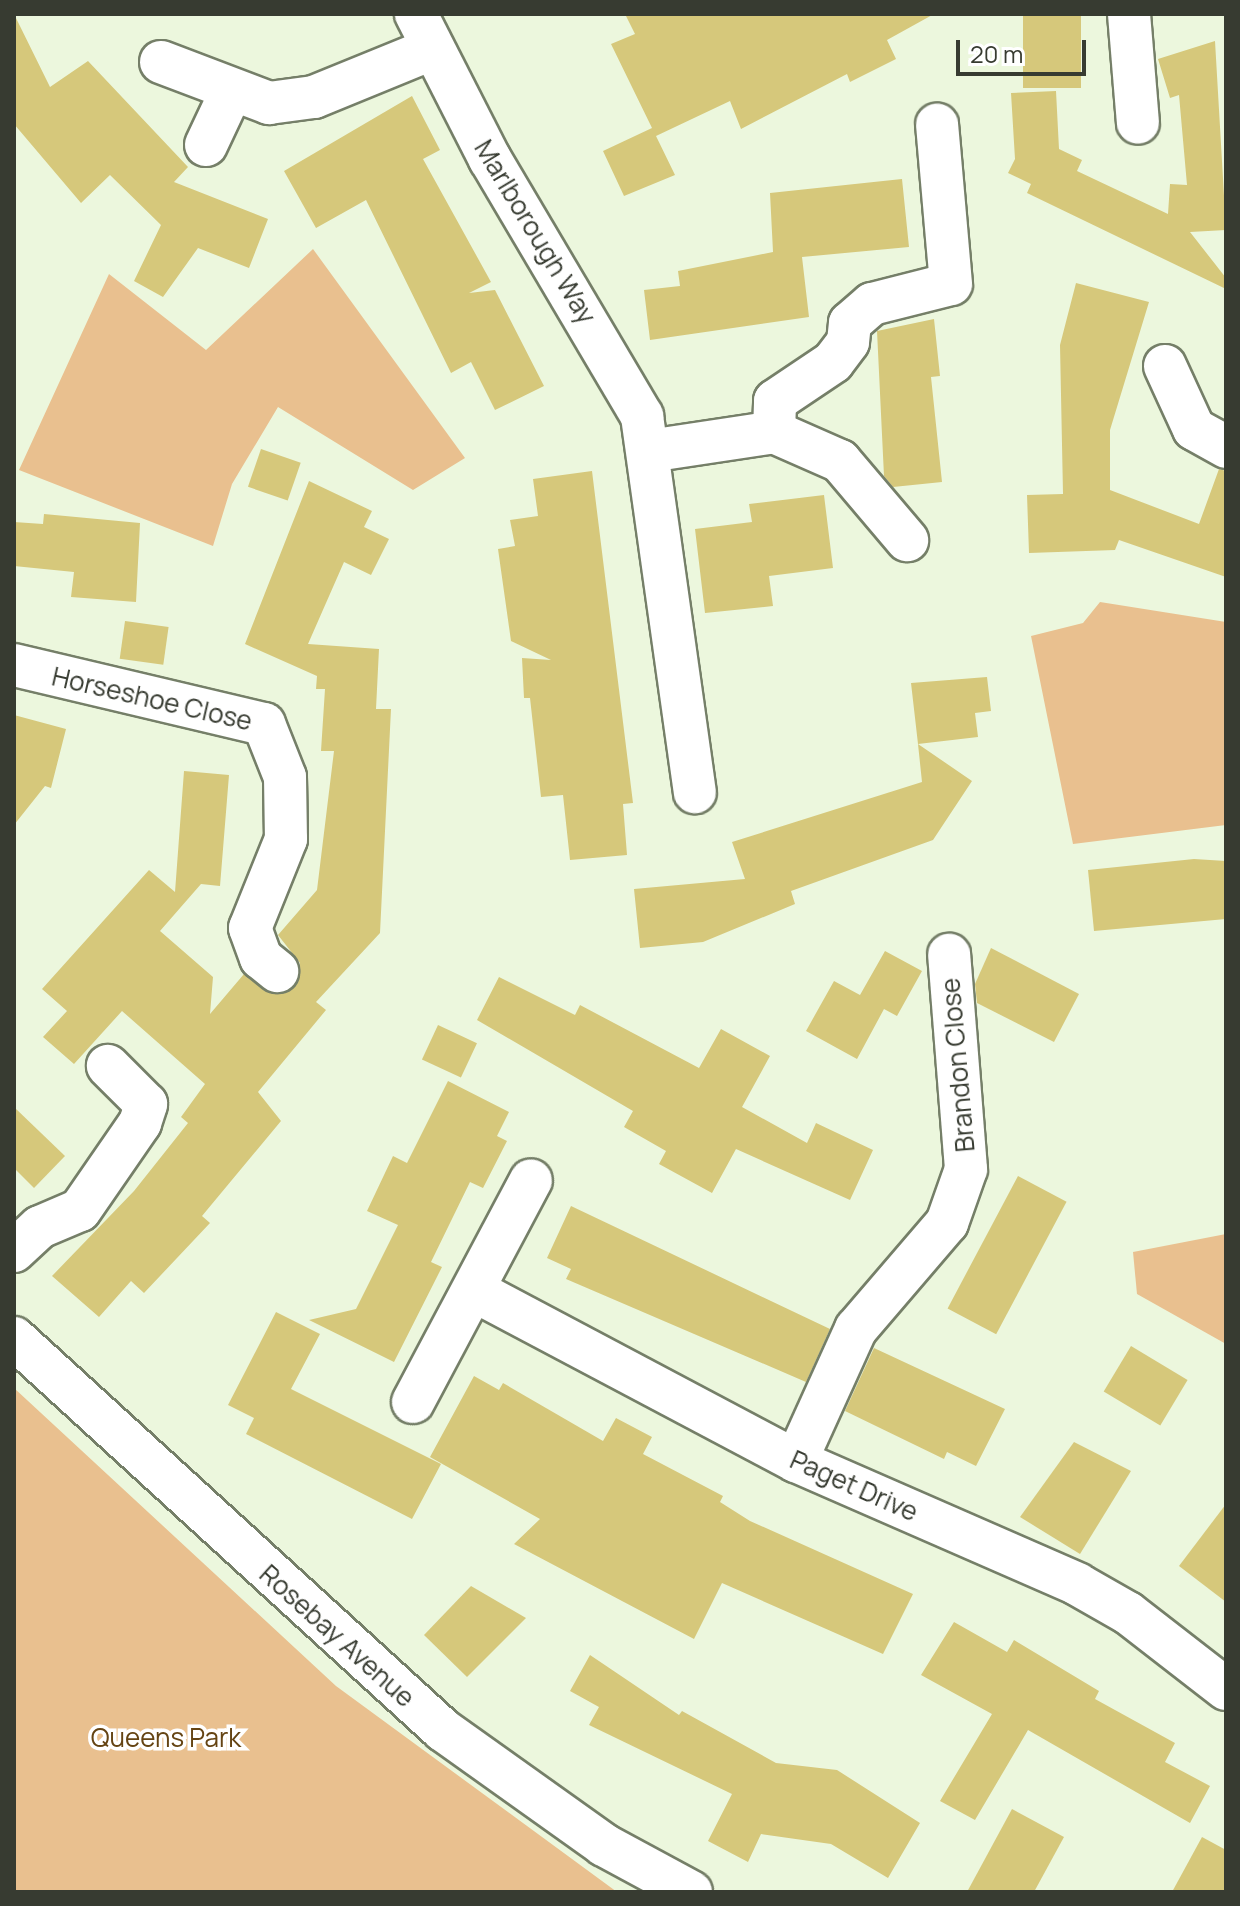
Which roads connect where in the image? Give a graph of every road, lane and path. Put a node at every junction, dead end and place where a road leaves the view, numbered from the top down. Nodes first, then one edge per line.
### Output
1 (1129, 14) edge
2 (423, 32) edge
3 (161, 62) dead end
4 (230, 94) junction
5 (1138, 123) dead end
6 (937, 125) dead end
7 (206, 145) dead end
8 (1165, 366) dead end
9 (774, 432) junction
10 (1226, 447) edge
11 (649, 451) junction
12 (907, 540) dead end
13 (14, 665) edge
14 (695, 792) dead end
15 (949, 955) dead end
16 (277, 971) dead end
17 (108, 1066) dead end
18 (531, 1180) dead end
19 (14, 1251) edge
20 (475, 1291) junction
21 (14, 1338) edge
22 (413, 1402) dead end
23 (796, 1461) junction
24 (1226, 1689) edge
25 (691, 1892) edge

1 - 5 street
2 - 4 street
2 - 11 street, Marlborough Way
3 - 4 street
4 - 7 street
6 - 9 street
8 - 10 street
9 - 11 street
9 - 12 street
11 - 14 street, Marlborough Way
13 - 16 street, Horseshoe Close
15 - 23 street, Brandon Close
17 - 19 street
18 - 20 street
20 - 22 street
20 - 23 street, Paget Drive
21 - 25 street, Rosebay Avenue
23 - 24 street, Paget Drive

